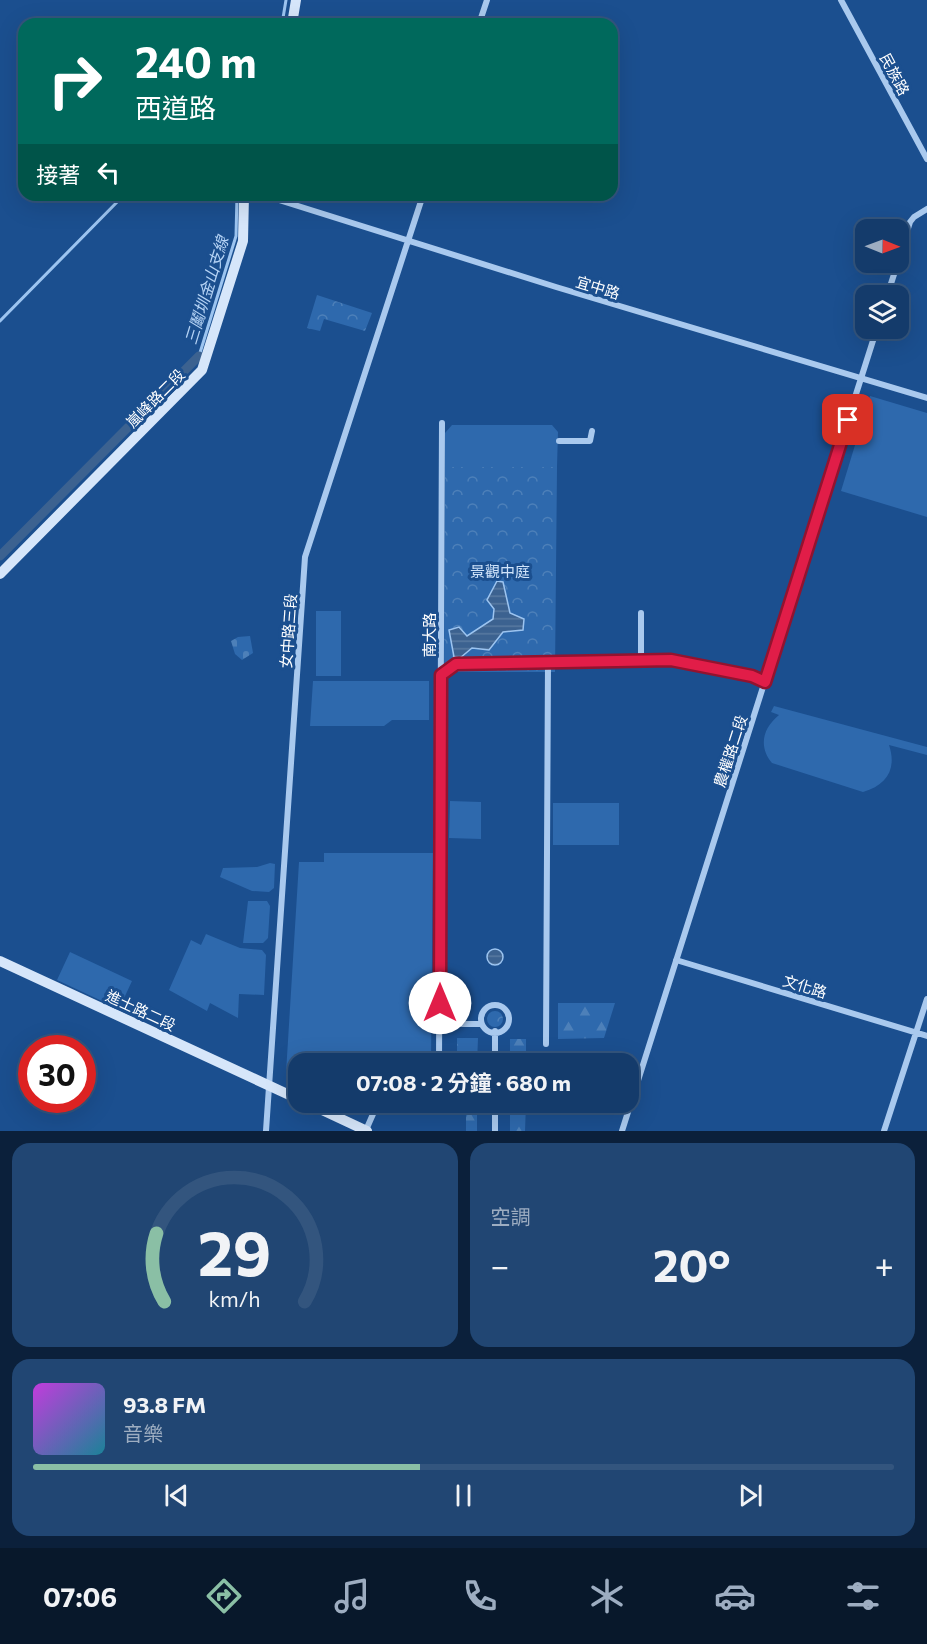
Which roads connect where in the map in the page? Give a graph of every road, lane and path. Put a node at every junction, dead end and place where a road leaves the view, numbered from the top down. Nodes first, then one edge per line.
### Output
1 (296, 0) edge
2 (487, 0) edge
3 (841, 0) edge
4 (293, 18) edge
5 (481, 18) edge
6 (927, 159) edge
7 (244, 201) edge
8 (282, 201) edge
9 (421, 201) edge
10 (927, 209) edge
11 (909, 225) edge
12 (408, 241) junction
13 (873, 339) edge
14 (860, 378) junction
15 (927, 398) edge
16 (442, 423) dead end
17 (592, 431) dead end
18 (559, 441) dead end
19 (0, 574) edge
20 (640, 613) dead end
21 (641, 659) junction
22 (548, 662) junction
23 (441, 675) junction
24 (765, 682) junction
25 (676, 960) junction
26 (0, 961) edge
27 (927, 999) edge
28 (439, 1024) junction
29 (482, 1024) junction
30 (495, 1031) junction
31 (916, 1033) junction
32 (927, 1036) edge
33 (546, 1044) dead end
34 (439, 1053) edge
35 (495, 1053) edge
36 (268, 1086) junction
37 (288, 1095) edge
38 (328, 1113) edge
39 (374, 1113) edge
40 (495, 1113) edge
41 (266, 1131) edge
42 (366, 1131) edge
43 (495, 1131) edge
44 (622, 1131) edge
45 (884, 1131) edge

1 - 4 street
2 - 5 street
3 - 6 street, 民族路
7 - 19 street, 嵐峰路二段
8 - 12 street, 宜中路
9 - 12 street, 女中路三段
10 - 11 street
12 - 14 street, 宜中路
12 - 36 street, 女中路三段
13 - 14 street, 農權路二段
14 - 15 street, 宜中路
14 - 24 street, 農權路二段
16 - 23 street, 南大路
17 - 18 street
20 - 21 street
21 - 22 street
21 - 24 street
22 - 23 street
22 - 33 street
23 - 28 street, 南大路
24 - 25 street, 農權路二段
25 - 31 street, 文化路
25 - 44 street, 農權路二段
26 - 36 street, 進士路二段
27 - 31 street
28 - 29 street
28 - 34 street, 南大路
29 - 30 street
29 - 30 street
30 - 35 street
31 - 32 street, 文化路
31 - 45 street
36 - 37 street, 進士路二段
36 - 41 street, 女中路三段
38 - 42 street
39 - 42 street
40 - 43 street

